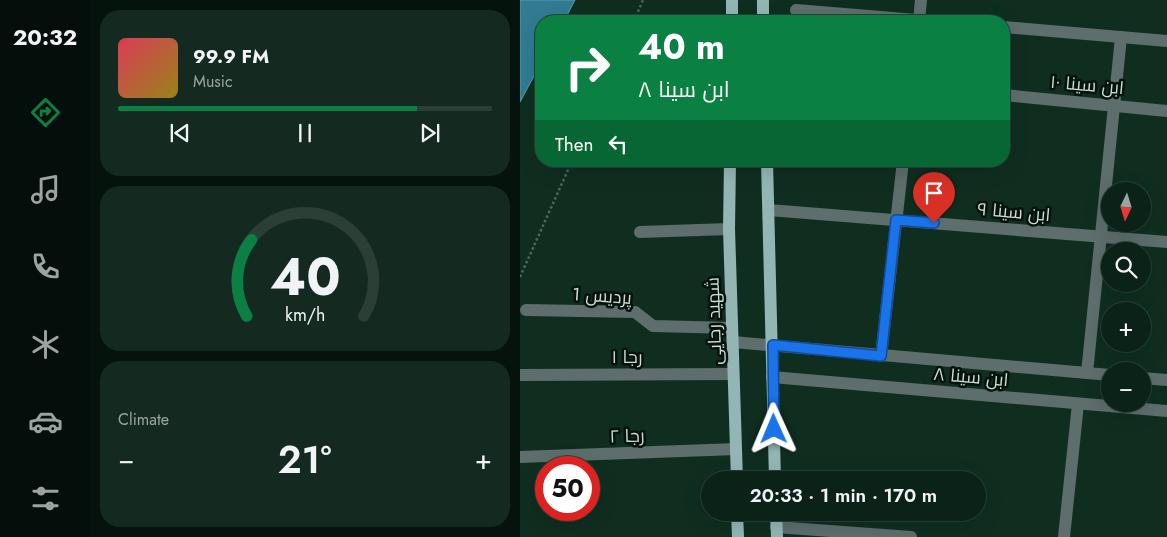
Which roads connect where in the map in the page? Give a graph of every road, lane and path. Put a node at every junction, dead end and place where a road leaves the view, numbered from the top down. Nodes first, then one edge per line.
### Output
1 (643, 0) edge
2 (732, 0) edge
3 (763, 0) edge
4 (921, 0) edge
5 (796, 10) dead end
6 (637, 15) edge
7 (732, 15) edge
8 (763, 15) edge
9 (853, 15) edge
10 (922, 15) edge
11 (1010, 28) edge
12 (1121, 37) junction
13 (1167, 41) edge
14 (1010, 96) edge
15 (1114, 106) junction
16 (1167, 111) edge
17 (569, 167) edge
18 (730, 167) edge
19 (767, 167) edge
20 (902, 167) edge
21 (769, 210) junction
22 (896, 220) junction
23 (729, 229) junction
24 (640, 232) dead end
25 (1101, 237) junction
26 (1167, 242) edge
27 (520, 277) edge
28 (526, 310) dead end
29 (732, 328) junction
30 (733, 342) junction
31 (773, 345) junction
32 (881, 356) junction
33 (1087, 373) junction
34 (733, 374) junction
35 (520, 375) edge
36 (1101, 375) edge
37 (772, 377) junction
38 (1151, 379) edge
39 (1167, 380) edge
40 (1078, 404) junction
41 (1167, 411) edge
42 (736, 449) junction
43 (520, 458) edge
44 (737, 471) edge
45 (775, 471) edge
46 (737, 521) edge
47 (776, 532) edge
48 (738, 537) edge
49 (911, 537) edge
50 (1064, 537) edge

1 - 6 path
2 - 7 main road
3 - 8 main road
4 - 10 street
5 - 9 street
11 - 12 street
12 - 13 street
12 - 15 street
14 - 15 street, ابن سینا ۱۰
15 - 16 street, ابن سینا ۱۰
15 - 25 street
17 - 27 path
18 - 23 main road, شهید رجایی
19 - 21 main road
20 - 22 street
21 - 22 street, ابن سینا ۹
21 - 31 main road
22 - 25 street, ابن سینا ۹
22 - 32 street
23 - 24 street
23 - 29 main road, شهید رجایی
25 - 26 street, ابن سینا ۹
25 - 33 street
28 - 29 street, پردیس 1
29 - 30 main road, شهید رجایی
30 - 31 street, ابن سینا ۸
30 - 34 main road, شهید رجایی
31 - 32 street, ابن سینا ۸
31 - 37 main road
32 - 33 street, ابن سینا ۸
33 - 36 street, ابن سینا ۸
34 - 35 street, رجا ۱
34 - 42 main road, شهید رجایی
37 - 40 street, ابن سینا ۸
37 - 45 main road
38 - 39 street
40 - 41 street, ابن سینا ۸
40 - 50 street
42 - 43 street, رجا ۲
42 - 44 main road, شهید رجایی
46 - 48 main road
47 - 49 street

